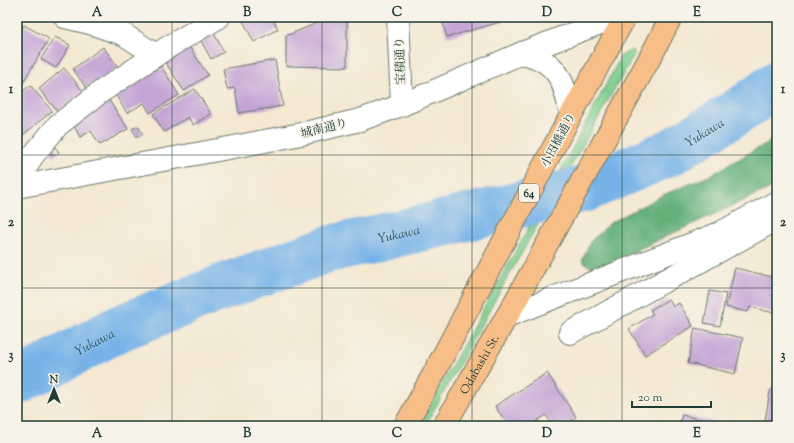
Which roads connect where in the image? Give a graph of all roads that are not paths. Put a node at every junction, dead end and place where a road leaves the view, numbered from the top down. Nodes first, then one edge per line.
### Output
1 (65, 17) edge
2 (219, 17) edge
3 (398, 17) edge
4 (616, 17) edge
5 (625, 17) edge
6 (671, 17) edge
7 (522, 53) junction
8 (156, 55) junction
9 (402, 105) junction
10 (571, 115) junction
11 (17, 186) edge
12 (777, 202) edge
13 (777, 219) edge
14 (511, 309) junction
15 (570, 333) dead end
16 (404, 426) edge
17 (444, 426) edge

1 - 8 street
2 - 8 street
3 - 9 street, 宝積通り
4 - 7 street, 城南通り
5 - 10 main road, 小田橋通り / 64
6 - 14 main road
7 - 9 street, 城南通り
7 - 10 street
8 - 11 street
9 - 11 street, 城南通り
10 - 16 main road, 小田橋通り / 64
12 - 14 street
13 - 15 street
14 - 17 main road, Odabashi St.

